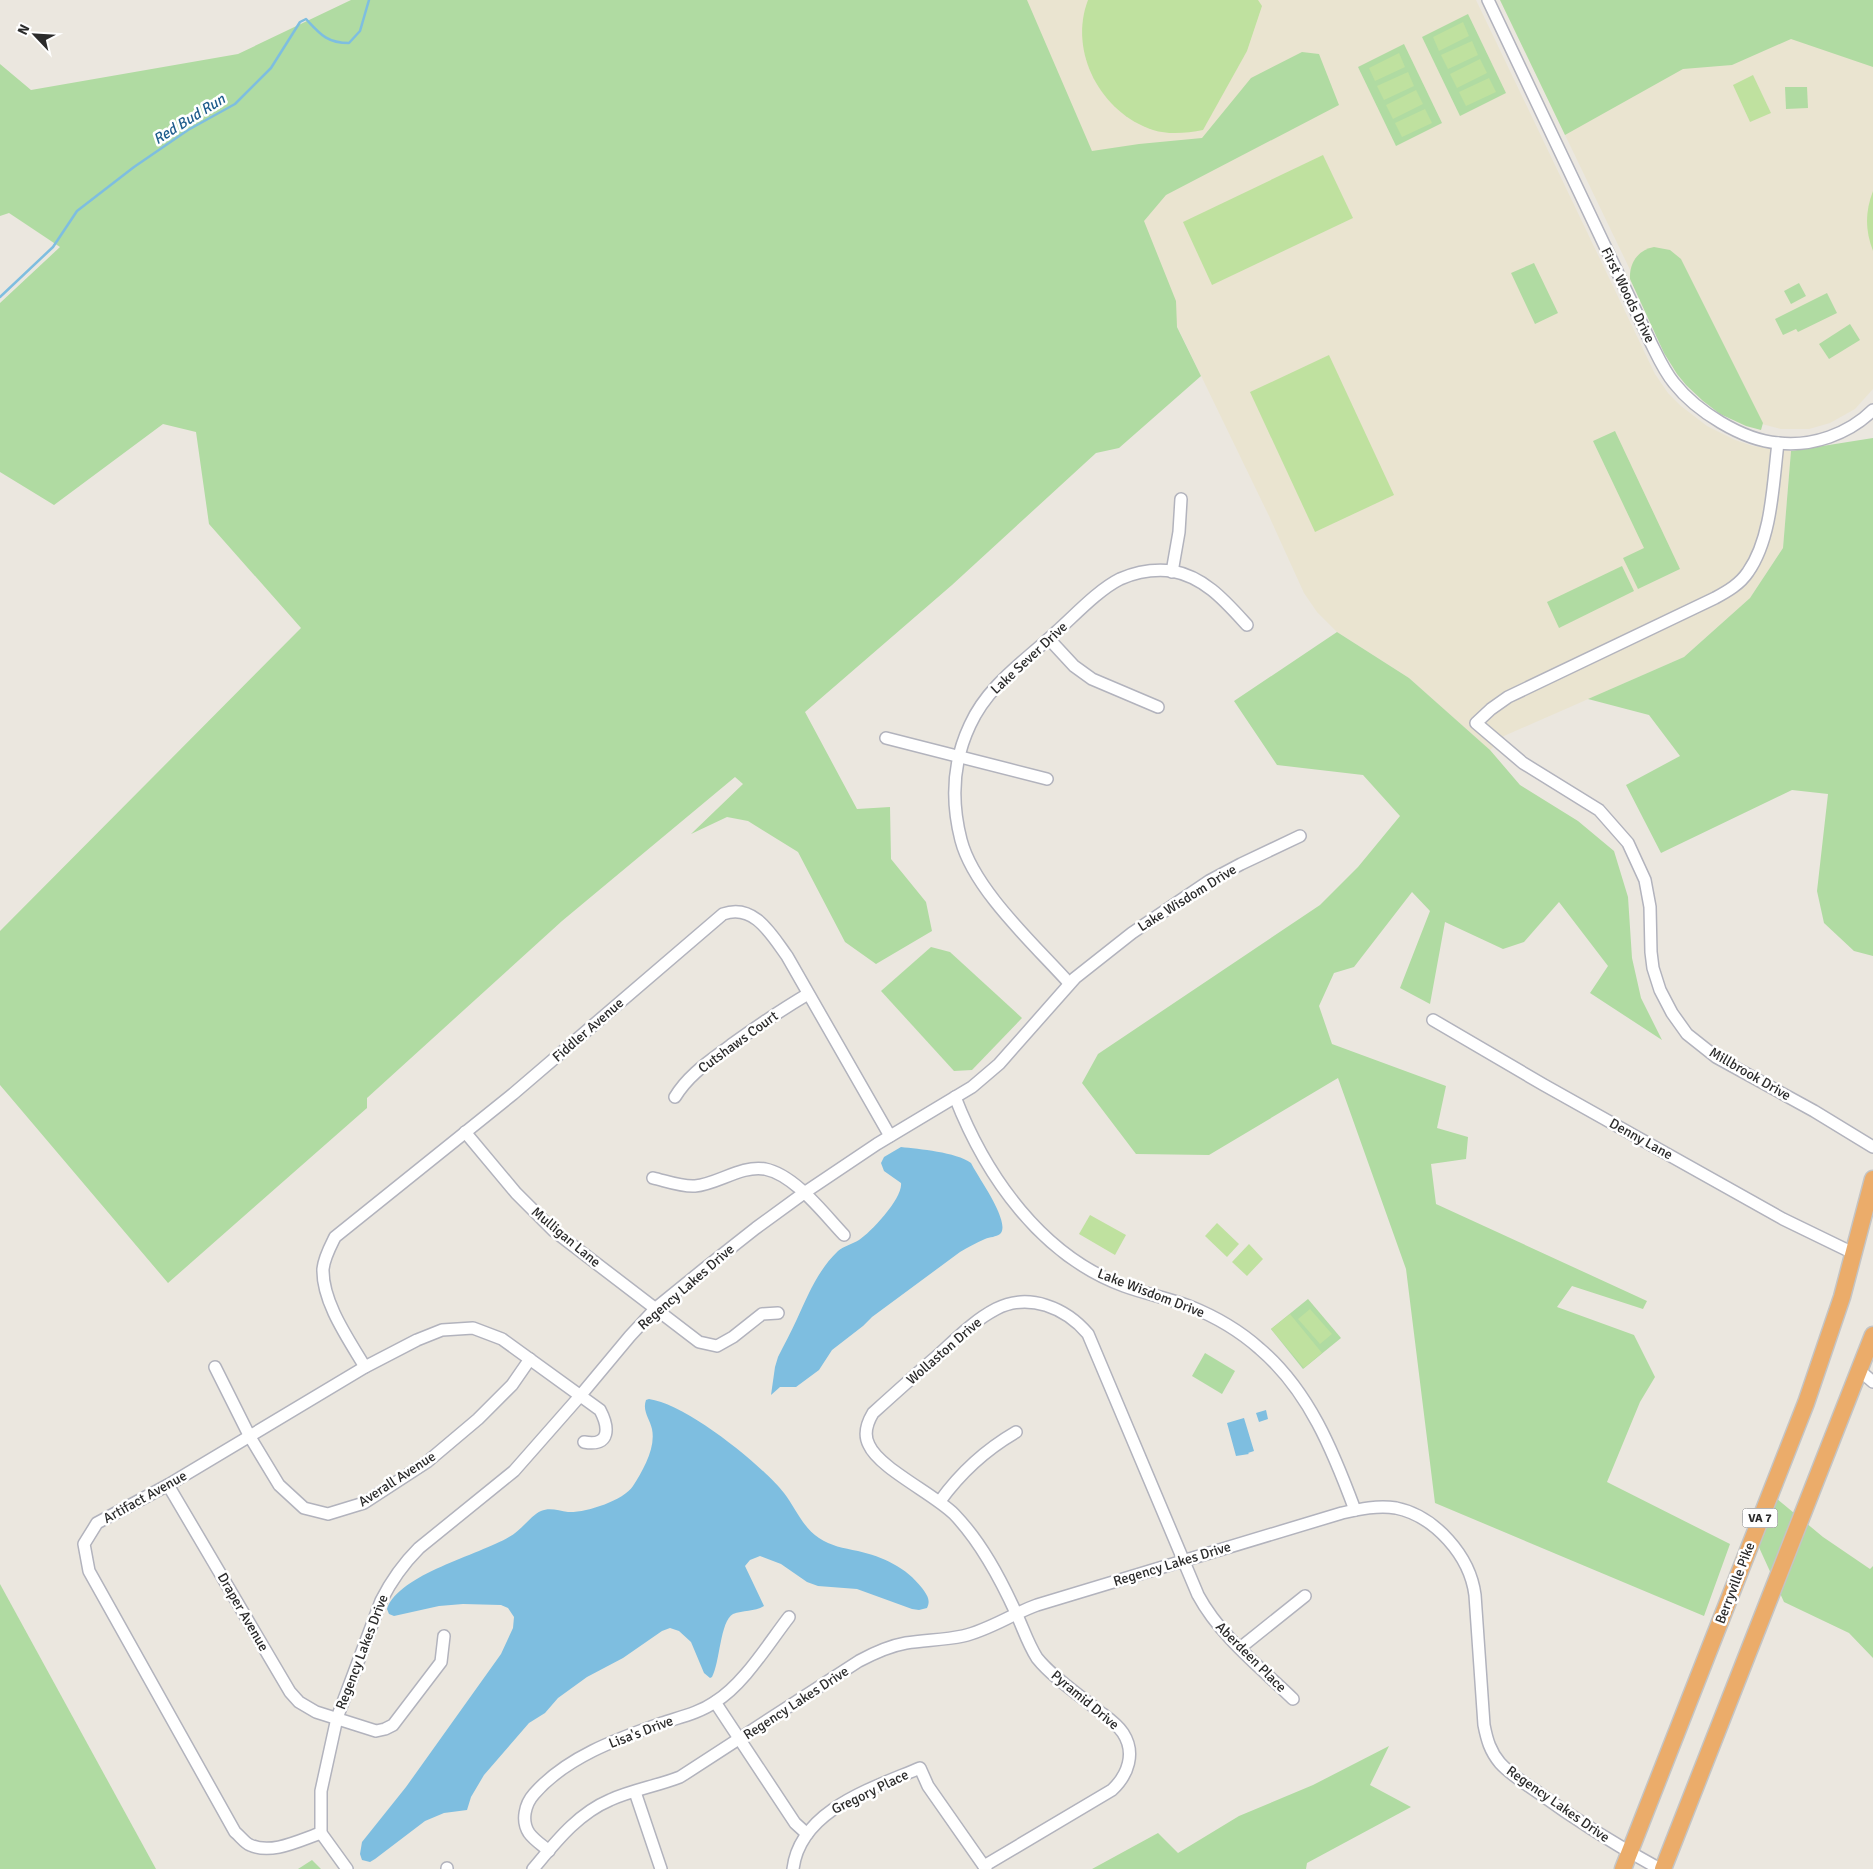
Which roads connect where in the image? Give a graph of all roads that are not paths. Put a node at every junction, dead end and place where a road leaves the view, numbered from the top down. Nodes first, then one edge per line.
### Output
1 (1488, 0) edge
2 (1873, 410) edge
3 (1778, 443) junction
4 (1181, 499) dead end
5 (1172, 572) junction
6 (1247, 625) dead end
7 (1049, 639) junction
8 (1158, 706) dead end
9 (886, 738) dead end
10 (960, 756) junction
11 (1048, 778) dead end
12 (1300, 836) dead end
13 (1070, 983) junction
14 (808, 994) junction
15 (1433, 1020) dead end
16 (955, 1097) junction
17 (675, 1098) dead end
18 (465, 1132) junction
19 (890, 1136) junction
20 (1873, 1147) edge
21 (653, 1178) dead end
22 (1873, 1178) edge
23 (804, 1193) junction
24 (844, 1235) dead end
25 (1853, 1253) junction
26 (656, 1308) junction
27 (778, 1313) dead end
28 (1873, 1334) edge
29 (530, 1359) junction
30 (215, 1367) dead end
31 (365, 1368) junction
32 (1859, 1370) junction
33 (1873, 1382) edge
34 (580, 1396) junction
35 (1016, 1432) dead end
36 (250, 1437) junction
37 (584, 1442) dead end
38 (168, 1485) junction
39 (940, 1501) junction
40 (1355, 1510) junction
41 (1184, 1560) junction
42 (1305, 1596) dead end
43 (1016, 1613) junction
44 (789, 1617) dead end
45 (444, 1636) dead end
46 (1240, 1648) junction
47 (1293, 1699) dead end
48 (715, 1702) junction
49 (337, 1718) junction
50 (740, 1740) junction
51 (635, 1792) junction
52 (321, 1833) junction
53 (806, 1834) junction
54 (549, 1851) junction
55 (1630, 1853) junction
56 (985, 1867) edge
57 (347, 1869) edge
58 (533, 1869) edge
59 (661, 1869) edge
60 (793, 1869) edge
61 (1623, 1869) edge
62 (1661, 1869) edge

1 - 3 street, First Woods Drive
2 - 3 street, First Woods Drive
3 - 20 street, Millbrook Drive
4 - 5 street
5 - 6 street, Lake Sever Drive
5 - 7 street, Lake Sever Drive
7 - 8 street
7 - 10 street, Lake Sever Drive
9 - 10 street
10 - 11 street
10 - 13 street, Lake Sever Drive
12 - 13 street, Lake Wisdom Drive
13 - 16 street, Lake Wisdom Drive
14 - 17 street, Cutshaws Court
14 - 18 street, Fiddler Avenue
14 - 19 street, Fiddler Avenue
15 - 25 street, Denny Lane
16 - 19 street, Regency Lakes Drive
16 - 40 street, Lake Wisdom Drive
18 - 26 street, Mulligan Lane
18 - 31 street, Fiddler Avenue
19 - 23 street, Regency Lakes Drive
21 - 23 street
22 - 25 highway, Berryville Pike / VA 7
23 - 24 street
23 - 26 street, Regency Lakes Drive
25 - 55 highway, Berryville Pike / VA 7
26 - 27 street, Mulligan Lane
26 - 34 street, Regency Lakes Drive
28 - 32 highway, VA 7
29 - 31 street, Artifact Avenue
29 - 34 street, Artifact Avenue
29 - 36 street, Averall Avenue
30 - 36 street, Averall Avenue
31 - 36 street, Artifact Avenue
32 - 33 street
32 - 62 highway, VA 7
34 - 37 street, Artifact Avenue
34 - 49 street, Regency Lakes Drive
35 - 39 street
36 - 38 street, Artifact Avenue
38 - 49 street, Draper Avenue
38 - 52 street, Artifact Avenue
39 - 41 street, Wollaston Drive
39 - 43 street, Wollaston Drive
40 - 41 street, Regency Lakes Drive
40 - 55 street, Regency Lakes Drive
41 - 43 street, Regency Lakes Drive
41 - 46 street, Aberdeen Place
42 - 46 street
43 - 50 street, Regency Lakes Drive
43 - 56 street, Pyramid Drive
44 - 48 street, Lisa's Drive
45 - 49 street, Draper Avenue
46 - 47 street, Aberdeen Place
48 - 50 street
48 - 54 street, Lisa's Drive
49 - 52 street, Regency Lakes Drive
50 - 51 street, Regency Lakes Drive
50 - 53 street
51 - 54 street, Regency Lakes Drive
51 - 59 street
52 - 57 street
53 - 56 street, Gregory Place
53 - 60 street, Gregory Place
54 - 58 street, Regency Lakes Drive
55 - 61 highway, Berryville Pike / VA 7
55 - 62 street, Regency Lakes Drive

